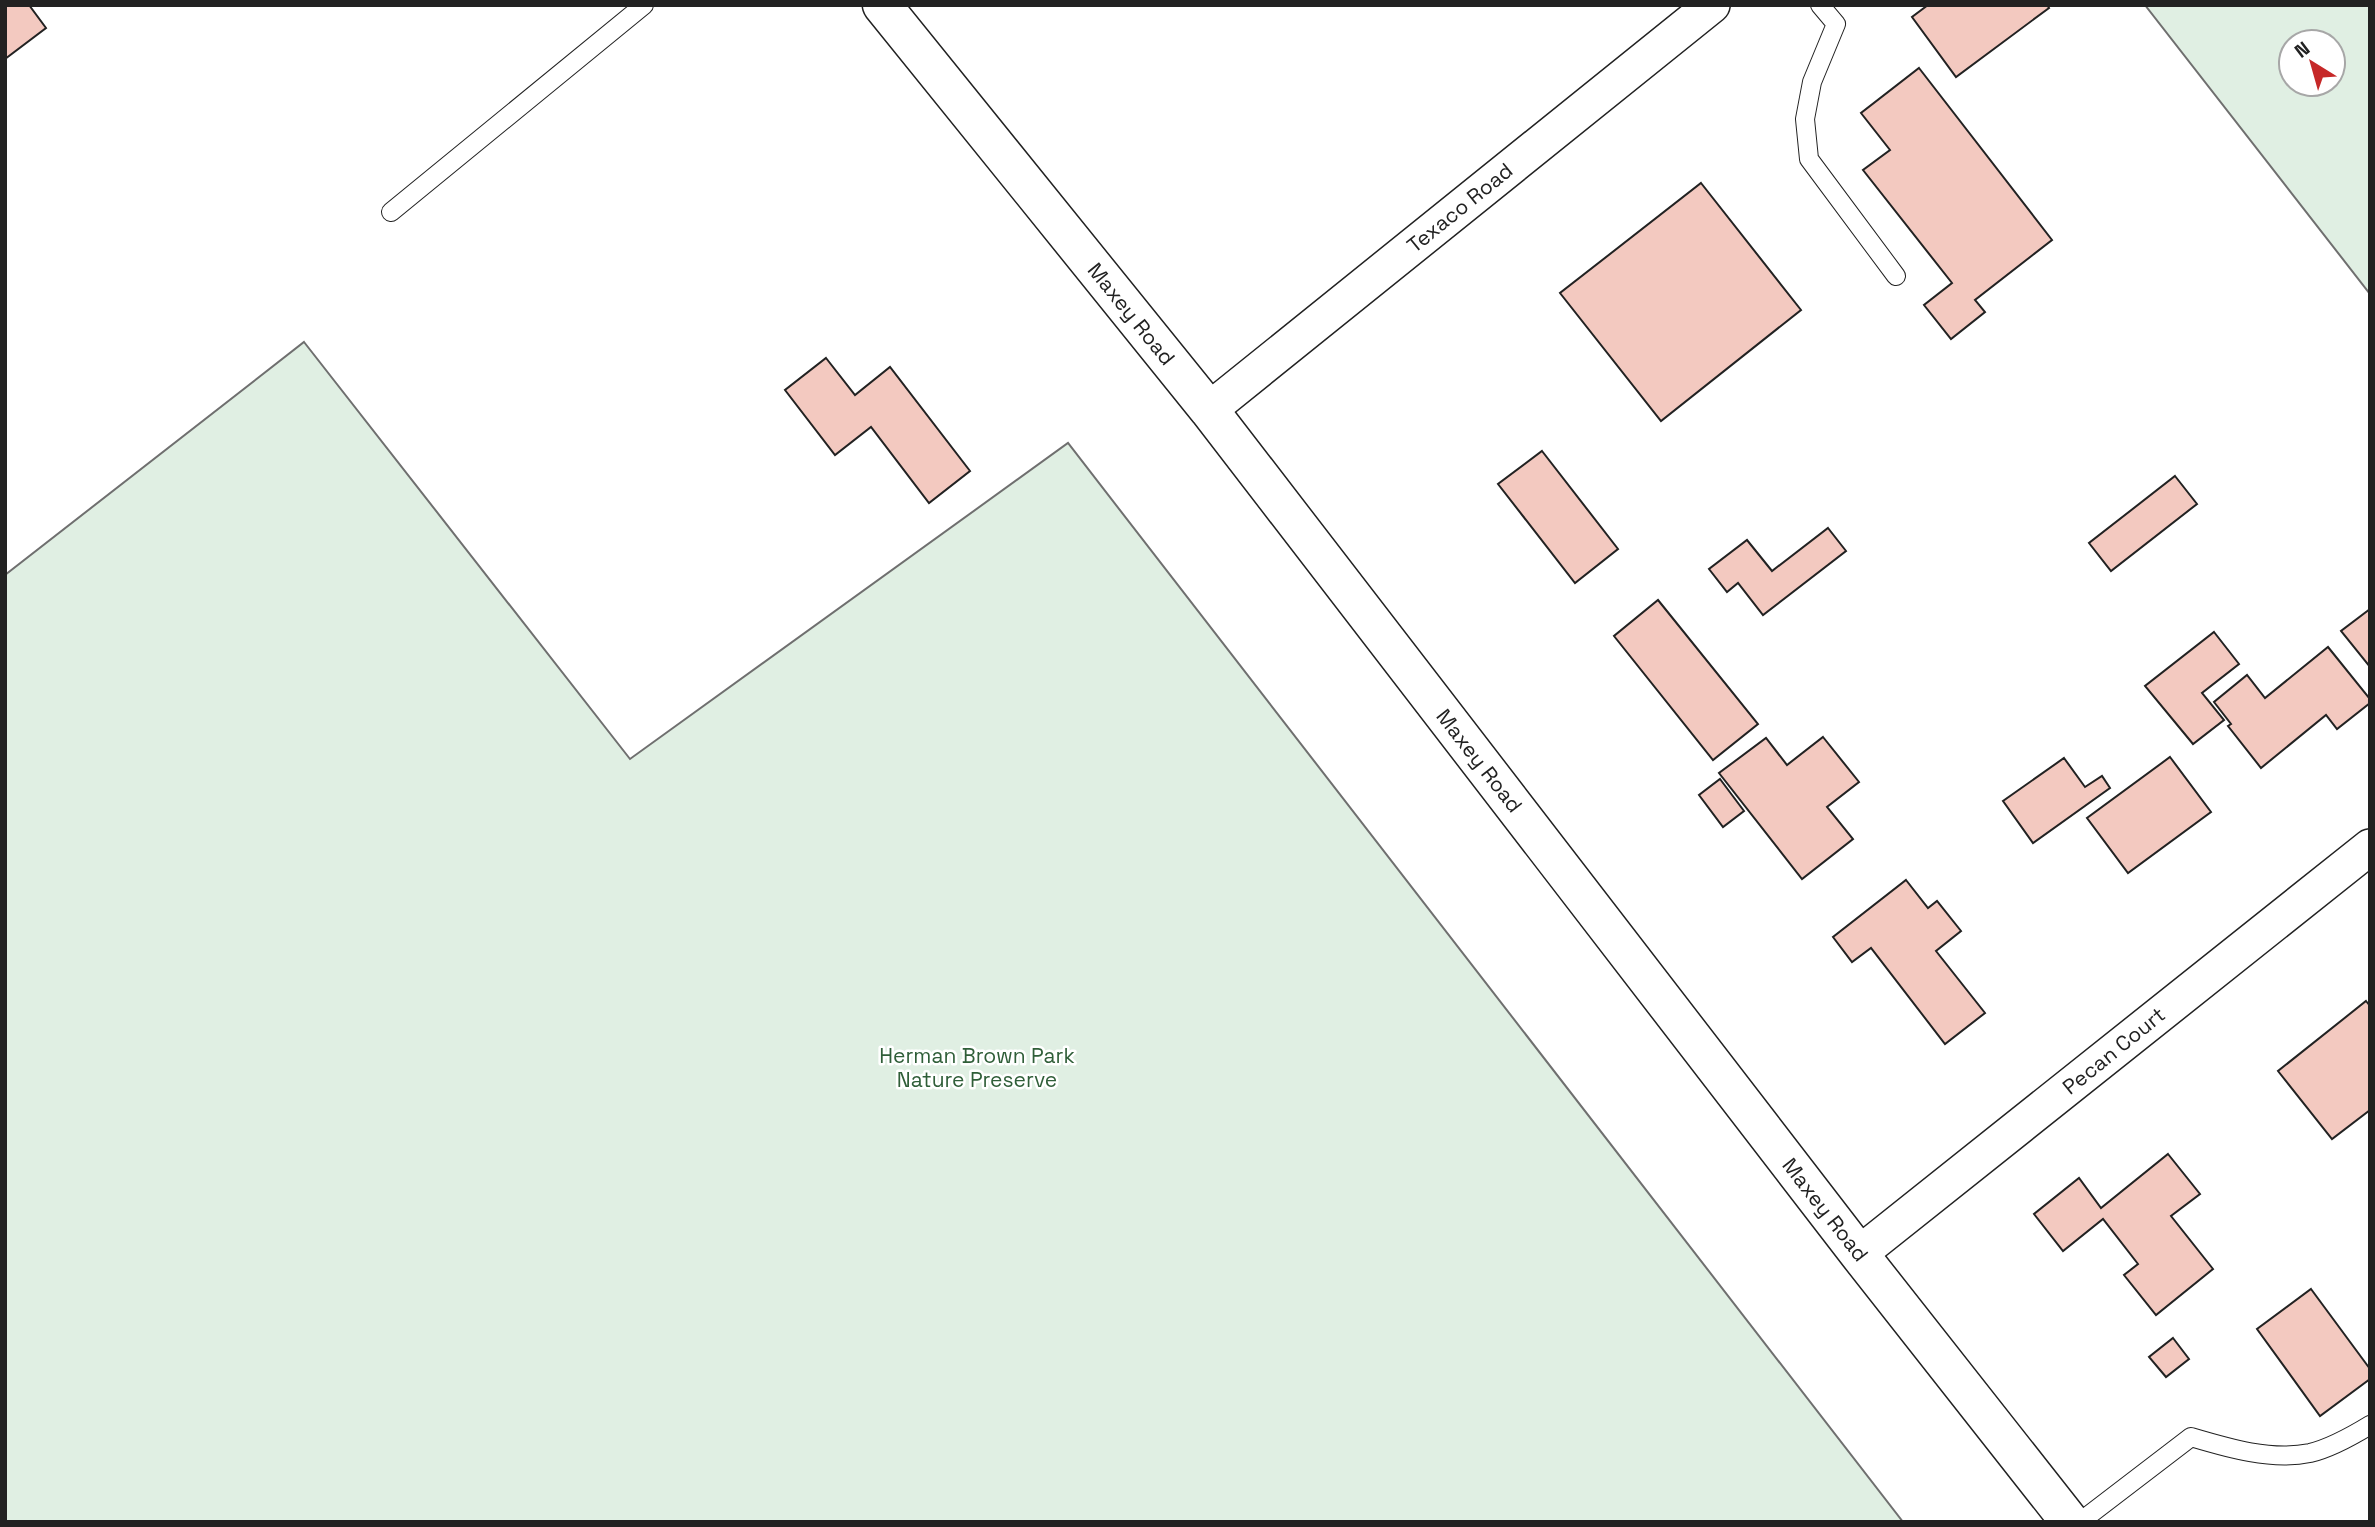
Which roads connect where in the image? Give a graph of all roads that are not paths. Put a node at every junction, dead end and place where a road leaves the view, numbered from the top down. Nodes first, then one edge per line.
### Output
1 (645, 5) edge
2 (882, 5) edge
3 (1712, 5) edge
4 (1820, 5) edge
5 (391, 212) dead end
6 (1896, 276) dead end
7 (1209, 411) junction
8 (2370, 847) edge
9 (1859, 1254) junction
10 (2370, 1425) edge
11 (2070, 1522) edge
12 (2080, 1522) edge

1 - 5 lane
2 - 7 main road, Maxey Road
3 - 7 street, Texaco Road
4 - 6 lane
7 - 9 main road, Maxey Road
8 - 9 street, Pecan Court
9 - 11 main road, Maxey Road
10 - 12 lane

